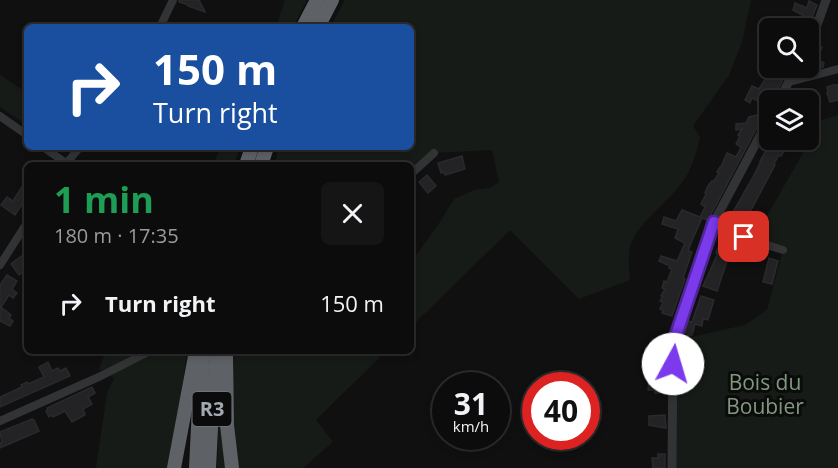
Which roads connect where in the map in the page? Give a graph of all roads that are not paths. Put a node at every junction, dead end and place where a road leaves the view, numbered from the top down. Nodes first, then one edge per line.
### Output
1 (173, 0) edge
2 (317, 0) edge
3 (332, 0) edge
4 (826, 0) edge
5 (819, 19) edge
6 (161, 24) edge
7 (305, 24) edge
8 (320, 24) edge
9 (838, 69) edge
10 (791, 78) edge
11 (789, 82) junction
12 (784, 90) edge
13 (0, 116) edge
14 (24, 133) edge
15 (759, 138) edge
16 (47, 150) edge
17 (78, 150) edge
18 (434, 153) dead end
19 (63, 162) edge
20 (68, 162) edge
21 (414, 171) edge
22 (714, 222) junction
23 (24, 228) edge
24 (783, 250) dead end
25 (0, 265) edge
26 (144, 354) edge
27 (195, 354) edge
28 (204, 354) edge
29 (218, 354) edge
30 (226, 354) edge
31 (0, 421) edge
32 (174, 468) edge
33 (196, 468) edge
34 (209, 468) edge
35 (232, 468) edge
36 (672, 468) edge

1 - 6 street
2 - 7 highway
3 - 8 highway
4 - 5 street
9 - 11 street
10 - 11 street
11 - 12 street
13 - 14 street
15 - 22 street
16 - 19 street
17 - 20 street
18 - 21 street
22 - 24 street
22 - 36 street
23 - 25 street
26 - 31 street
27 - 32 highway
28 - 33 highway, R3
29 - 34 highway, R3
30 - 35 highway

